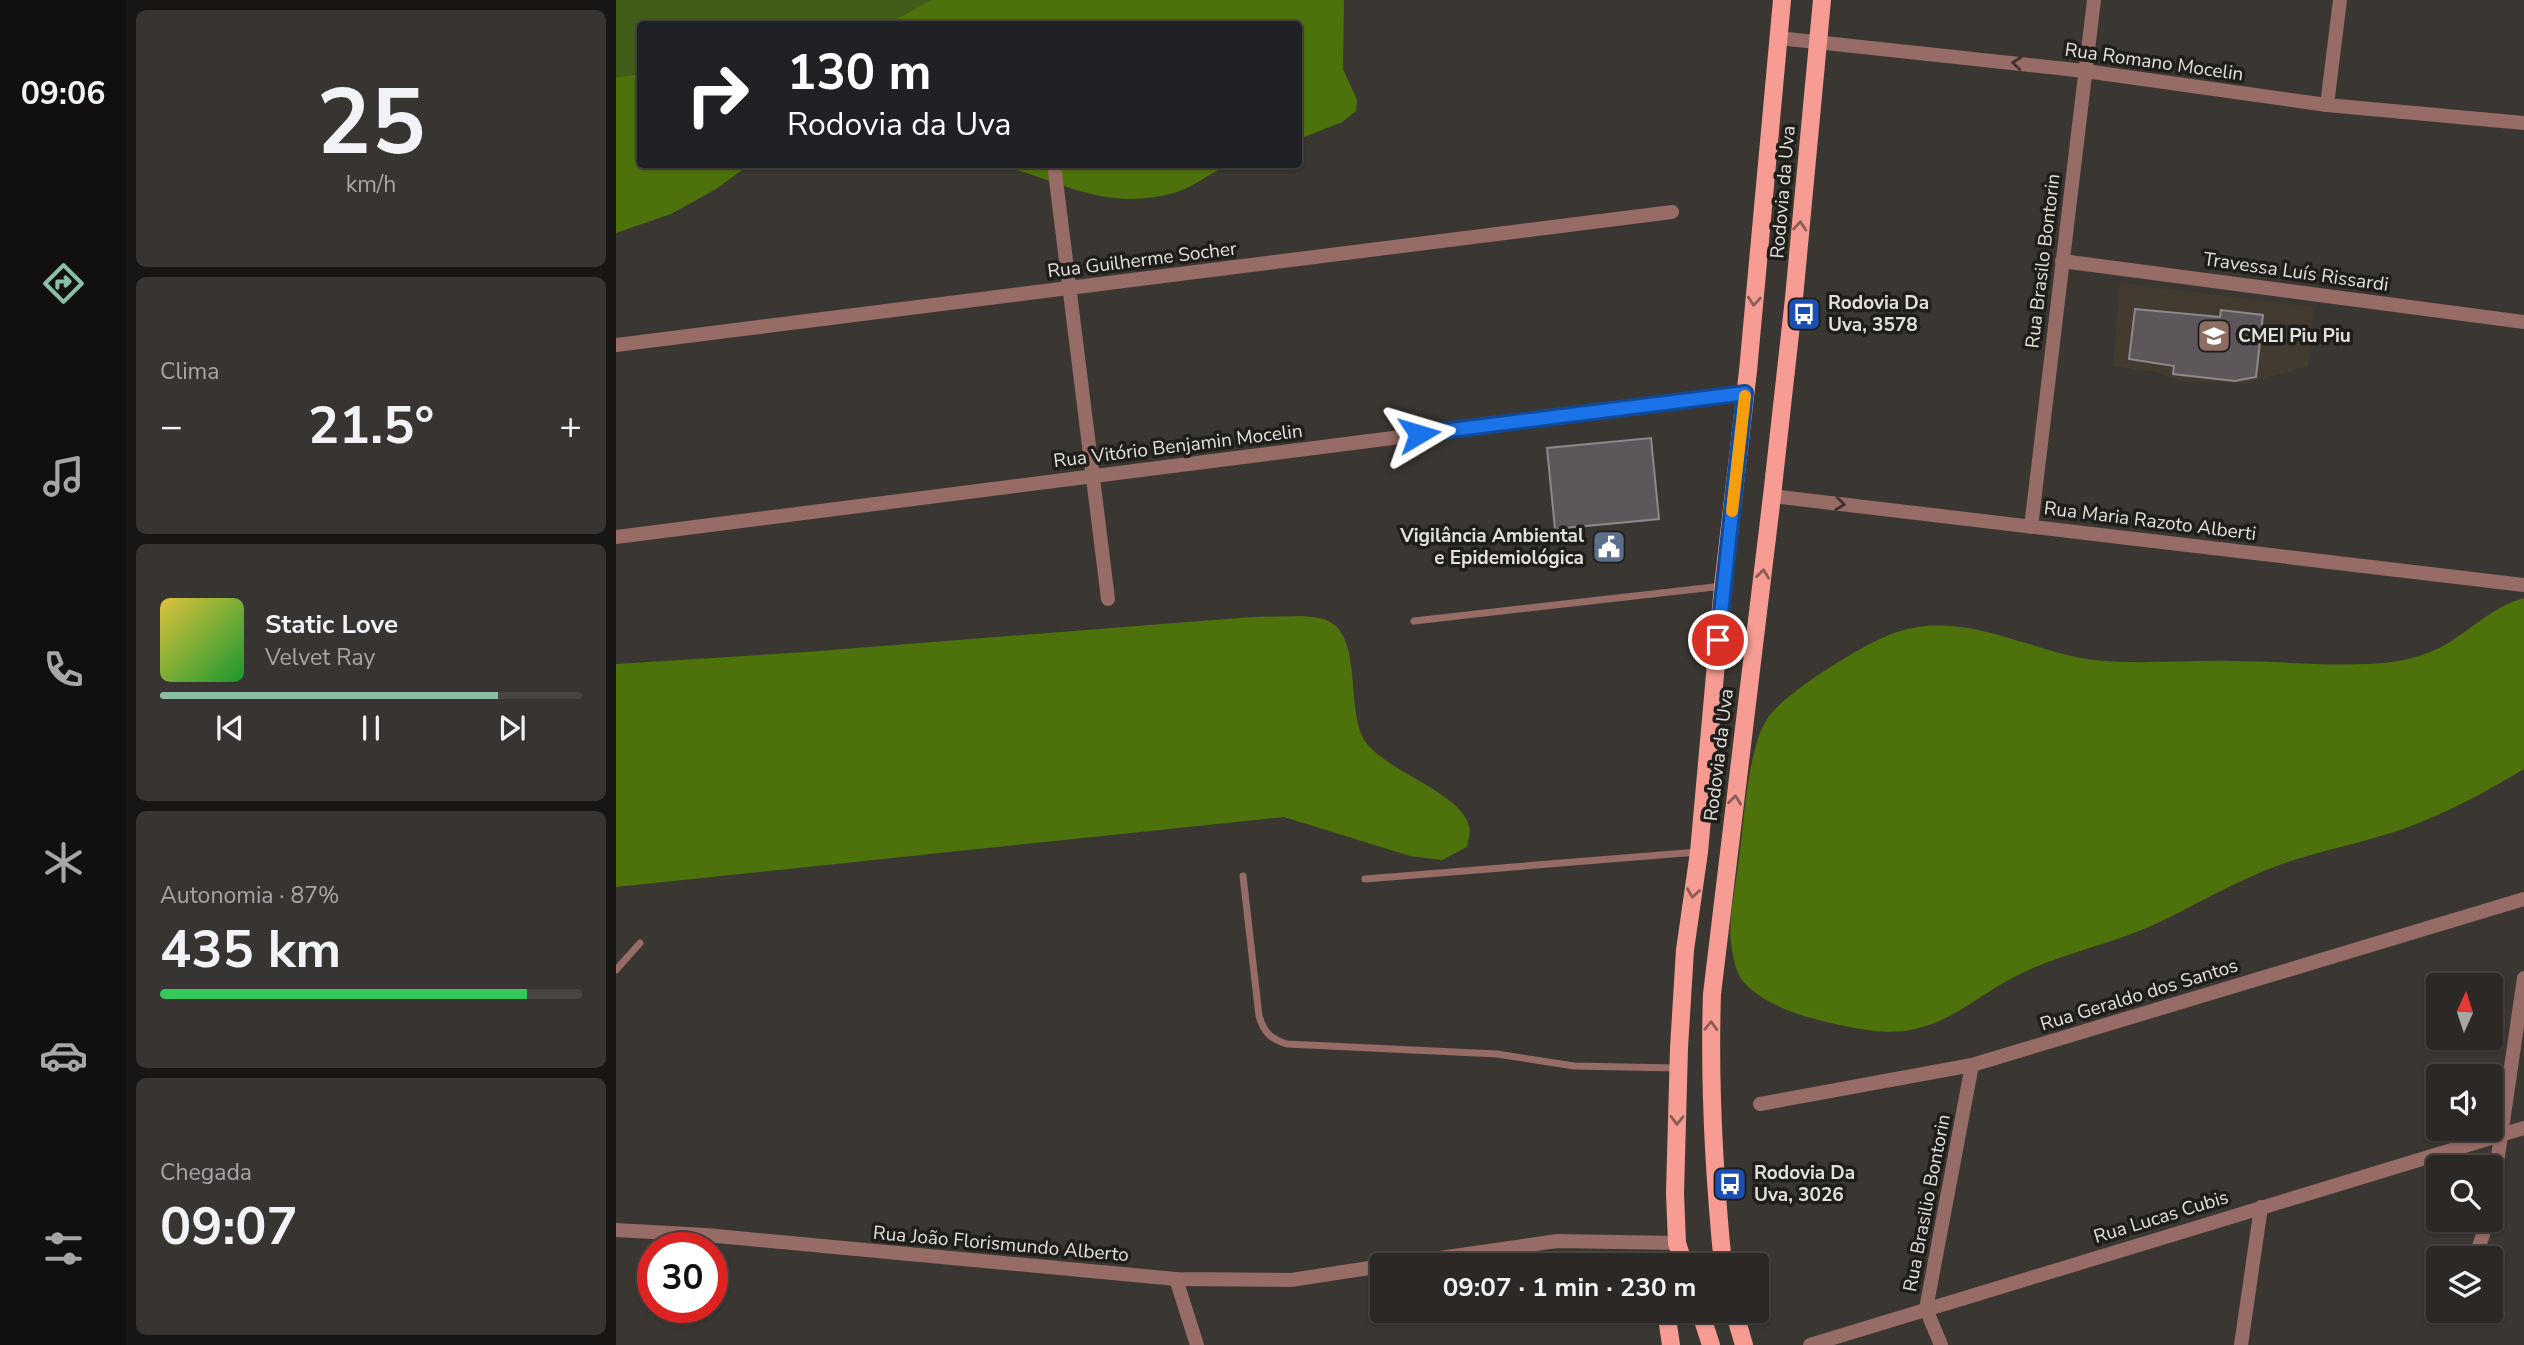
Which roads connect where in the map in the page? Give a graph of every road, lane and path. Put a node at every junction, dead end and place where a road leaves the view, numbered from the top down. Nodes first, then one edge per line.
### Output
1 (1782, 0) edge
2 (1822, 0) edge
3 (2094, 0) edge
4 (2340, 0) edge
5 (1778, 38) junction
6 (1817, 42) junction
7 (2085, 71) junction
8 (2327, 105) junction
9 (2524, 123) edge
10 (1054, 168) edge
11 (1672, 212) dead end
12 (2062, 261) junction
13 (1069, 288) junction
14 (2524, 322) edge
15 (616, 345) edge
16 (1745, 393) junction
17 (1093, 476) junction
18 (1772, 496) junction
19 (2031, 527) junction
20 (616, 537) edge
21 (2524, 585) edge
22 (1723, 586) junction
23 (1108, 599) dead end
24 (1414, 621) dead end
25 (1699, 852) junction
26 (1243, 876) dead end
27 (1364, 879) dead end
28 (2524, 899) edge
29 (640, 943) dead end
30 (616, 971) edge
31 (2524, 978) edge
32 (1972, 1065) junction
33 (1678, 1068) junction
34 (1760, 1104) dead end
35 (2503, 1127) edge
36 (2524, 1128) edge
37 (2503, 1134) edge
38 (2479, 1141) edge
39 (2261, 1207) junction
40 (616, 1230) edge
41 (1677, 1243) junction
42 (1474, 1253) edge
43 (1674, 1253) edge
44 (1680, 1253) edge
45 (1722, 1253) edge
46 (1370, 1268) edge
47 (1176, 1279) junction
48 (1926, 1309) junction
49 (1668, 1323) edge
50 (1704, 1323) edge
51 (1738, 1323) edge
52 (1197, 1345) edge
53 (1671, 1345) edge
54 (1711, 1345) edge
55 (1744, 1345) edge
56 (1810, 1345) edge
57 (1941, 1345) edge
58 (2241, 1345) edge

1 - 5 main road, Rodovia da Uva
2 - 6 main road, Rodovia da Uva
3 - 7 street, Rua Brasilo Bontorin
4 - 8 street
5 - 6 street, Rua Romano Mocelin
5 -> 16 main road, Rodovia da Uva
7 -> 6 street, Rua Romano Mocelin
18 -> 6 main road, Rodovia da Uva
7 - 8 street, Rua Romano Mocelin
7 - 12 street, Rua Brasilo Bontorin
8 - 9 street, Rua Romano Mocelin
10 - 13 street
11 - 13 street, Rua Guilherme Socher
12 - 14 street, Travessa Luís Rissardi
12 - 19 street, Rua Brasilo Bontorin
13 - 15 street, Rua Guilherme Socher
13 - 17 street
16 - 17 street, Rua Vitório Benjamin Mocelin
16 - 22 main road, Rodovia da Uva
17 - 20 street, Rua Vitório Benjamin Mocelin
17 - 23 street
18 -> 19 street, Rua Maria Razoto Alberti
45 -> 18 main road, Rodovia da Uva
19 - 21 street, Rua Maria Razoto Alberti
22 - 24 lane
22 - 25 main road, Rodovia da Uva
25 - 27 lane
25 -> 33 main road, Rodovia da Uva
26 - 33 lane
28 - 32 street, Rua Geraldo dos Santos
29 - 30 lane
31 - 35 street
32 - 34 street, Rua Geraldo dos Santos
32 - 48 street, Rua Brasilio Bontorin
33 -> 41 main road, Rodovia da Uva
36 - 37 street, Rua Lucas Cubis
38 - 39 street, Rua Lucas Cubis
39 - 48 street, Rua Lucas Cubis
39 - 58 street
40 - 47 street, Rua João Florismundo Alberto
41 - 42 street
41 - 43 main road
41 - 44 main road, Rodovia da Uva
46 - 47 street, Rua João Florismundo Alberto
47 - 52 street
48 - 56 street, Rua Lucas Cubis
48 - 57 street, Rua Brasilio Bontorin
49 - 53 main road
50 - 54 main road
51 - 55 main road

